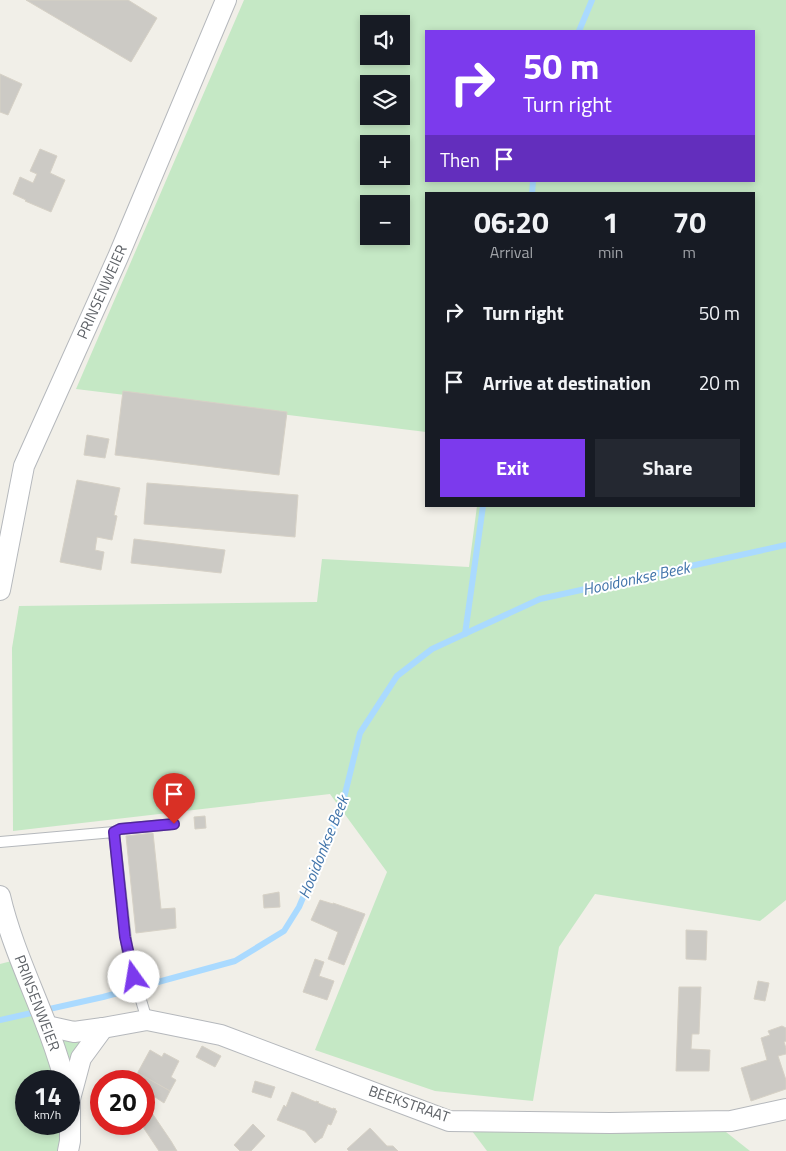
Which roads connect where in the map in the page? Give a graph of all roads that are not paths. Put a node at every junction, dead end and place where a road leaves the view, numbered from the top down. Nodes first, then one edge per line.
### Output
1 (226, 0) edge
2 (0, 590) edge
3 (174, 824) dead end
4 (114, 832) junction
5 (0, 842) edge
6 (0, 896) edge
7 (147, 1020) junction
8 (46, 1023) junction
9 (103, 1028) junction
10 (61, 1070) edge
11 (76, 1070) edge
12 (786, 1109) edge
13 (70, 1135) edge
14 (68, 1151) edge

1 - 2 street, PRINSENWEIER
3 - 4 lane
4 - 5 lane
4 - 7 lane
6 - 8 street, PRINSENWEIER
7 - 9 street, BEEKSTRAAT
7 - 12 street, BEEKSTRAAT
8 - 9 street, BEEKSTRAAT
8 - 10 street, PRINSENWEIER
9 - 11 street
13 - 14 street

